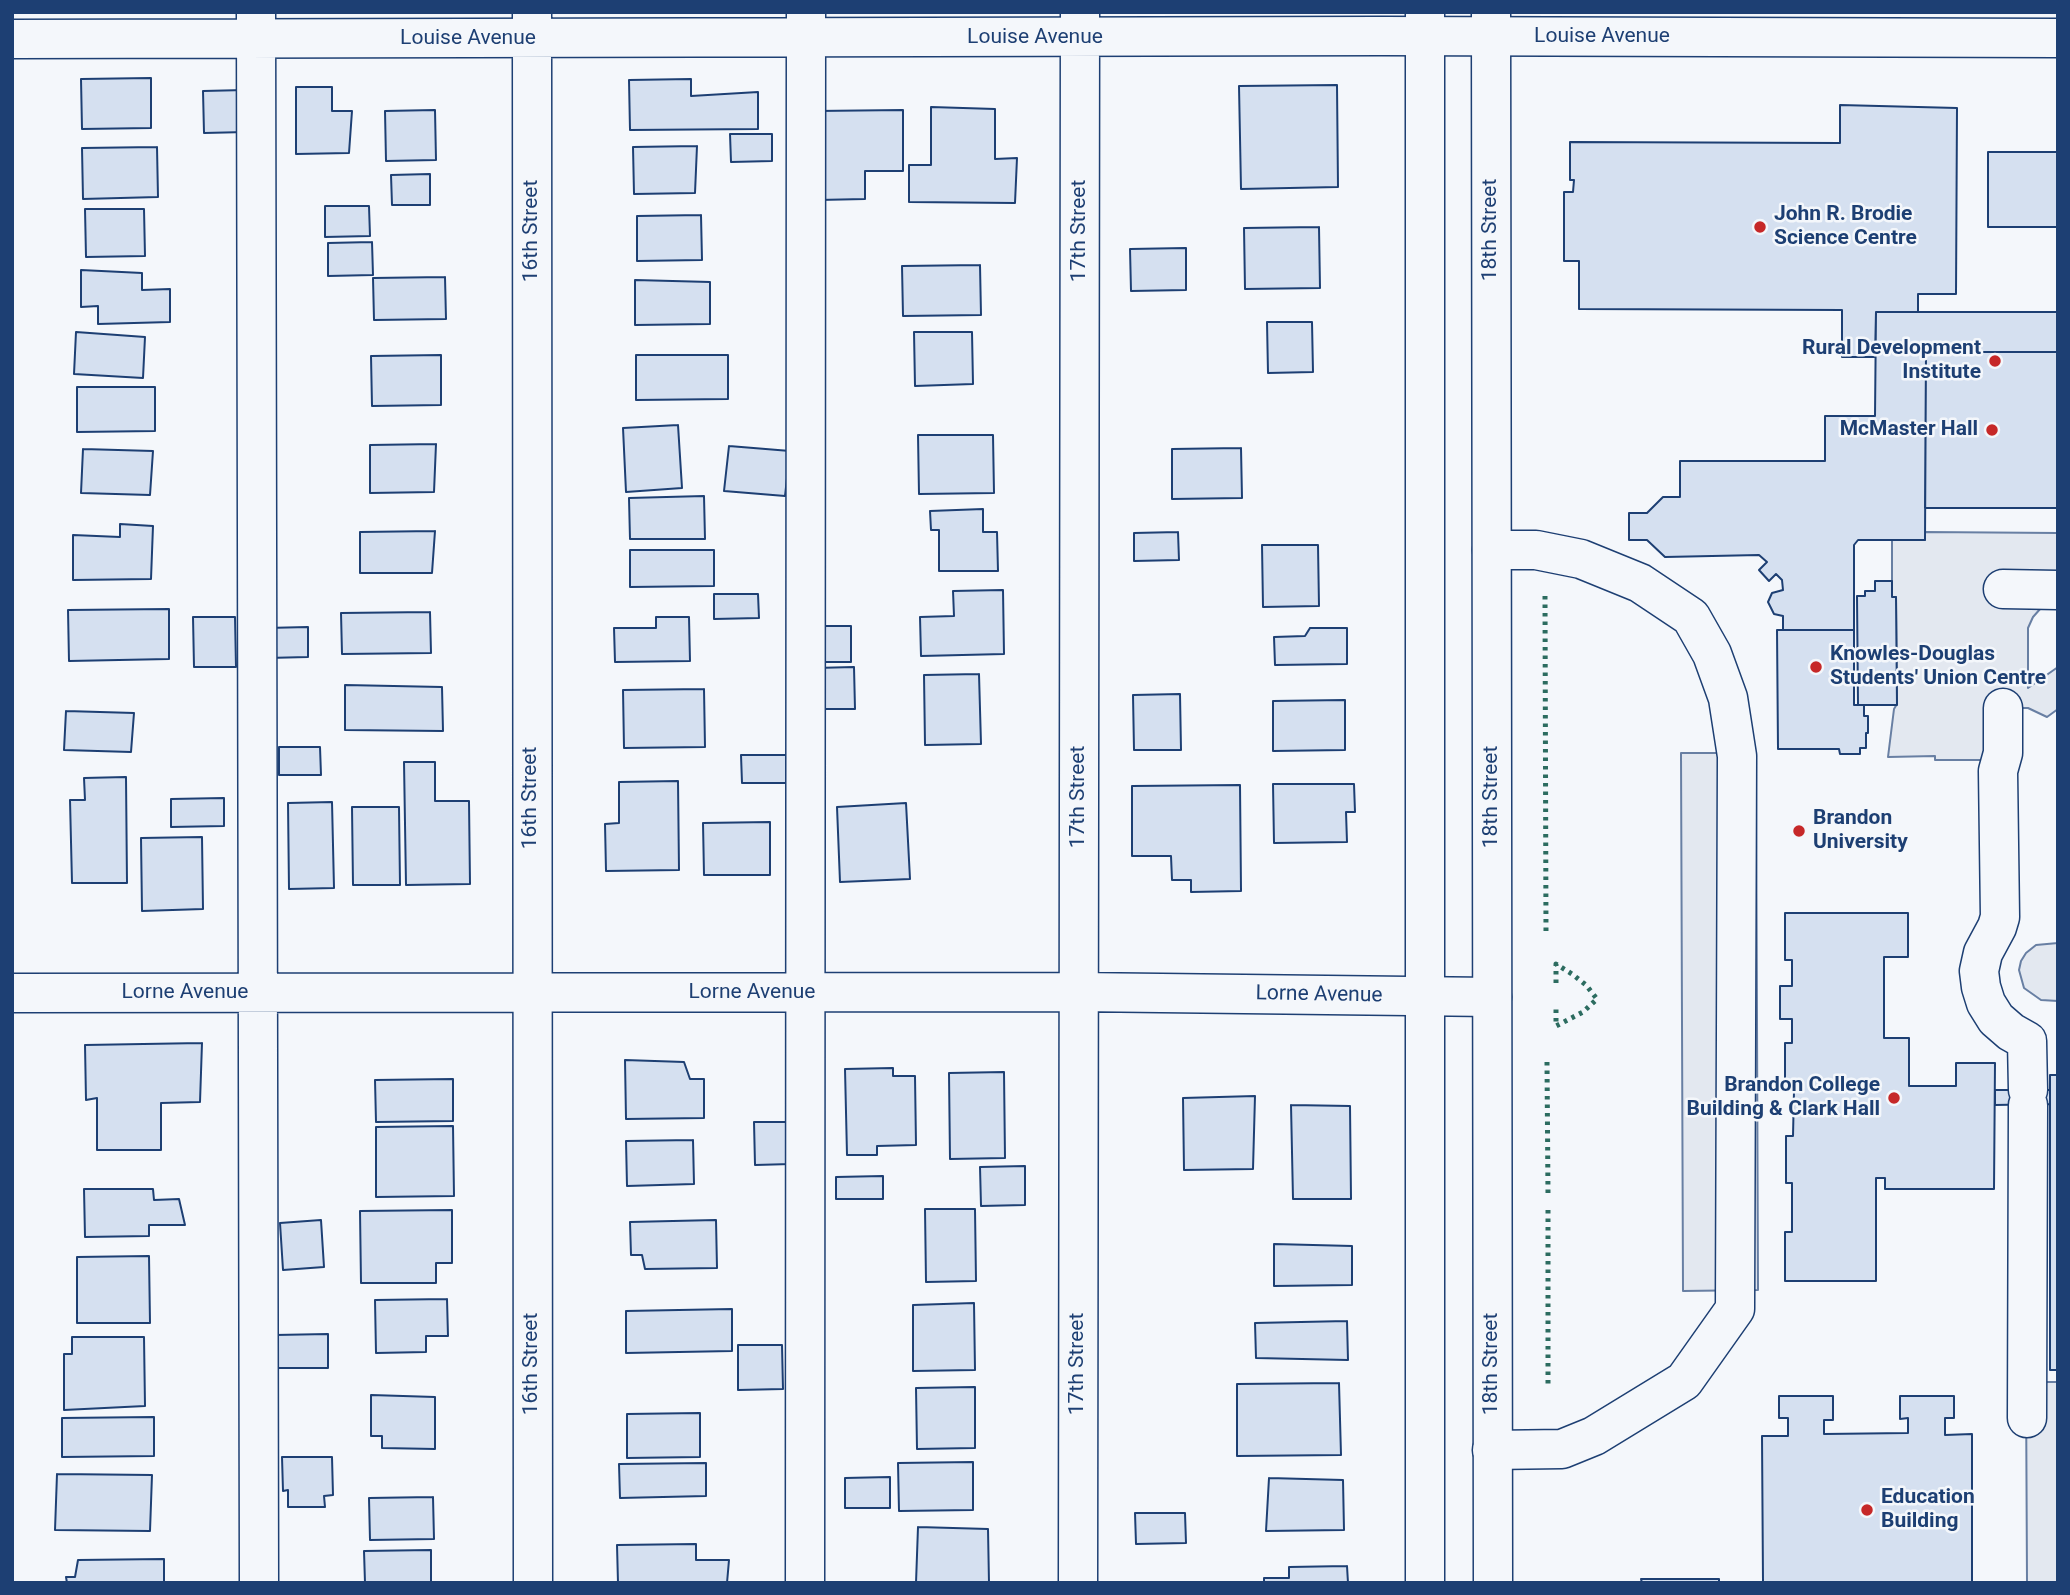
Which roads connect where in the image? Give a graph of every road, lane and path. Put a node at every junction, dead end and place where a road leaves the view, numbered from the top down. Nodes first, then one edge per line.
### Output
1 (1425, 24) edge
2 (1491, 24) edge
3 (806, 25) edge
4 (1080, 25) edge
5 (256, 26) edge
6 (532, 26) edge
7 (2058, 38) edge
8 (12, 39) edge
9 (1492, 550) junction
10 (2003, 589) dead end
11 (2058, 590) edge
12 (2003, 708) dead end
13 (806, 992) junction
14 (1078, 992) junction
15 (12, 993) edge
16 (258, 993) junction
17 (531, 993) junction
18 (1425, 996) junction
19 (1492, 997) junction
20 (2026, 1419) dead end
21 (1492, 1450) junction
22 (259, 1583) edge
23 (533, 1583) edge
24 (805, 1583) edge
25 (1078, 1583) edge
26 (1425, 1583) edge
27 (1493, 1583) edge

1 - 2 street, Louise Avenue
1 - 4 street, Louise Avenue
1 - 18 street
2 - 7 street, Louise Avenue
2 - 9 street, 18th Street
3 - 4 street, Louise Avenue
3 - 6 street, Louise Avenue
3 - 13 street
4 - 14 street, 17th Street
5 - 6 street, Louise Avenue
5 - 8 street, Louise Avenue
5 - 16 street
6 - 17 street, 16th Street
9 - 19 street, 18th Street
9 - 21 street
10 - 11 street
12 - 20 street
13 - 14 street, Lorne Avenue
13 - 17 street, Lorne Avenue
13 - 24 street
14 - 18 street, Lorne Avenue
14 - 25 street, 17th Street
15 - 16 street, Lorne Avenue
16 - 17 street, Lorne Avenue
16 - 22 street
17 - 23 street, 16th Street
18 - 19 street, Lorne Avenue
18 - 26 street
19 - 21 street, 18th Street
21 - 27 street, 18th Street

